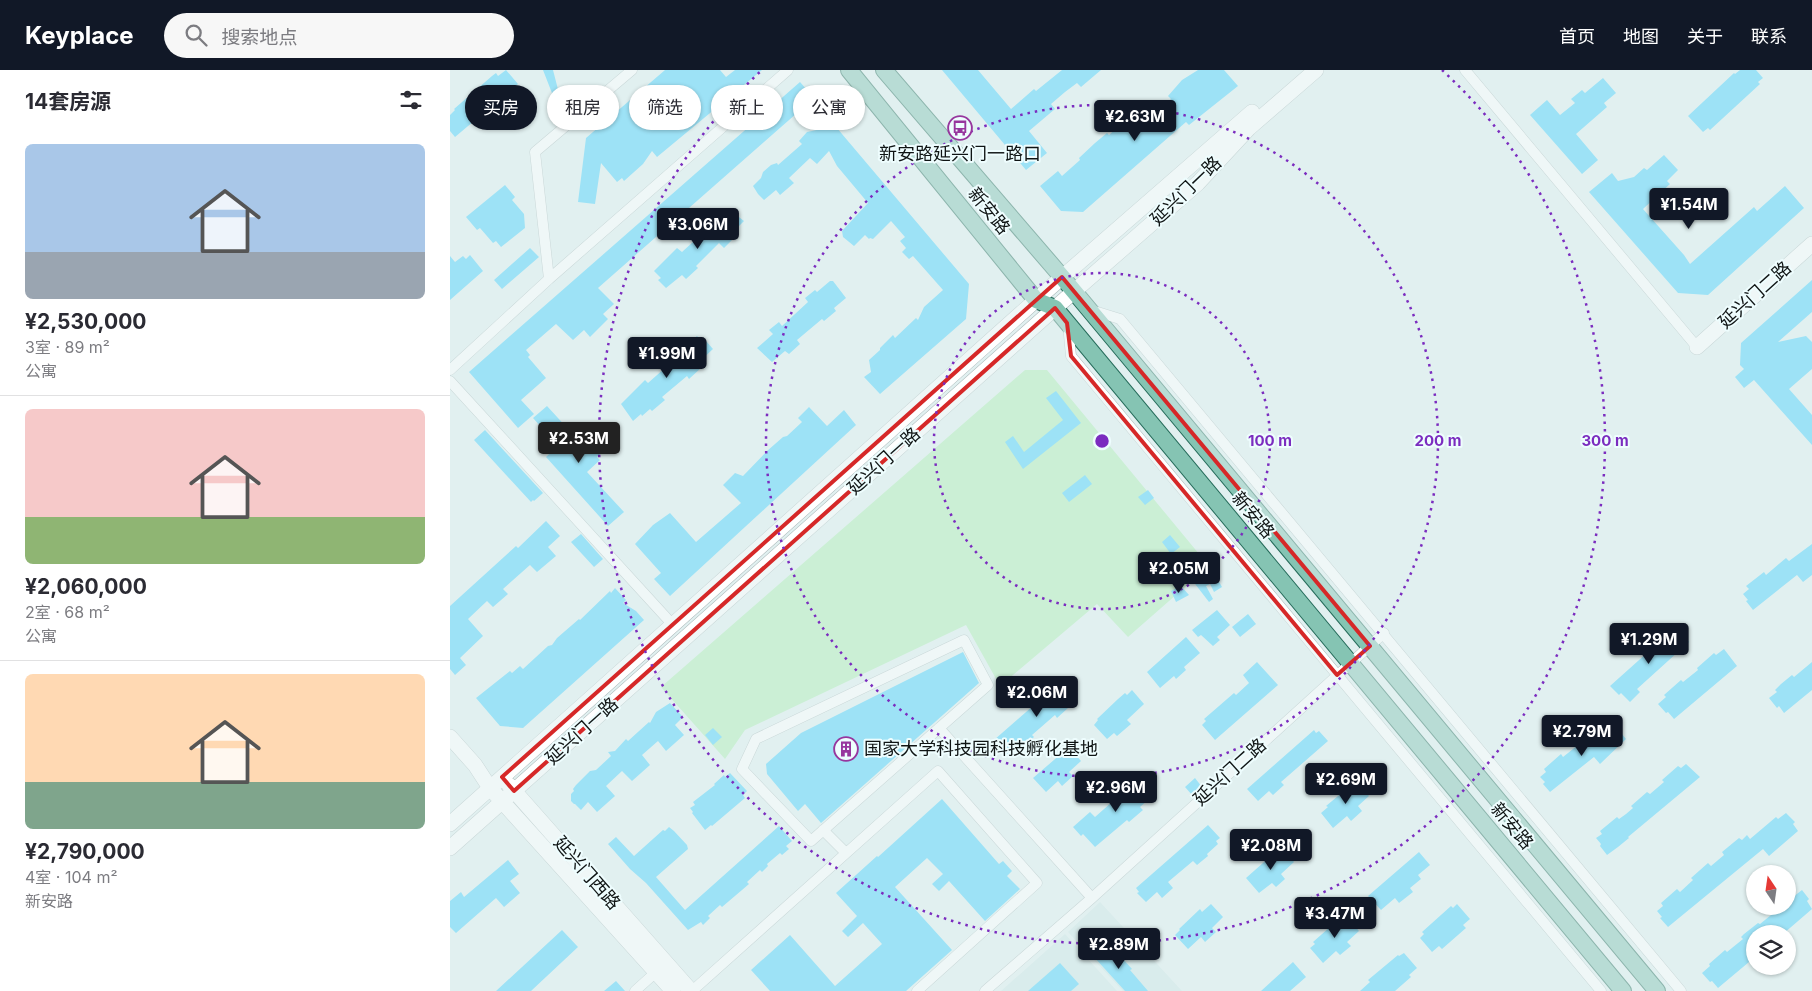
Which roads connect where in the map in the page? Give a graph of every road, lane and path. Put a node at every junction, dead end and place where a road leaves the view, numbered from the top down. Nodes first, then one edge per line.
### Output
1 (632, 70) edge
2 (788, 70) edge
3 (849, 70) edge
4 (884, 70) edge
5 (1301, 70) edge
6 (1316, 70) edge
7 (1465, 70) edge
8 (1812, 244) edge
9 (1062, 277) junction
10 (549, 278) junction
11 (1074, 292) junction
12 (1036, 300) junction
13 (1055, 308) junction
14 (1089, 309) junction
15 (1068, 323) junction
16 (1697, 347) joint
17 (450, 370) edge
18 (450, 381) edge
19 (673, 625) junction
20 (1384, 634) junction
21 (1370, 646) junction
22 (1351, 663) junction
23 (1337, 675) junction
24 (939, 728) junction
25 (450, 737) edge
26 (475, 765) junction
27 (502, 777) junction
28 (490, 788) junction
29 (514, 791) junction
30 (502, 802) junction
31 (450, 824) edge
32 (823, 830) junction
33 (450, 848) edge
34 (846, 853) junction
35 (1092, 898) junction
36 (655, 973) junction
37 (635, 991) edge
38 (673, 991) edge
39 (691, 991) edge
40 (917, 991) edge
41 (986, 991) edge
42 (1601, 991) edge
43 (1623, 991) edge
44 (1657, 991) edge
45 (1681, 991) edge

1 - 10 street
2 - 10 street
3 - 12 main road, 新安路
4 - 9 main road, 新安路
5 - 9 street, 延兴门一路
6 - 11 street, 延兴门一路
7 - 16 street
8 - 16 street, 延兴门二路
9 - 11 main road, 新安路
9 - 12 street, 延兴门一路
10 - 17 street
11 - 13 street, 延兴门一路
11 - 14 main road, 新安路
12 - 13 main road, 新安路
12 - 19 street, 延兴门一路
13 - 15 main road, 新安路
13 - 29 street, 延兴门一路
14 - 20 street
14 - 21 main road, 新安路
15 - 22 main road, 新安路
15 - 23 street
18 - 19 street
19 - 27 street, 延兴门一路
20 - 21 street, 延兴门二路
20 - 45 street
21 - 22 street, 延兴门二路
21 - 44 main road, 新安路
22 - 23 street, 延兴门二路
22 - 43 main road, 新安路
23 - 35 street, 延兴门二路
23 - 42 street
24 - 32 street
24 - 32 street
24 - 35 street
25 - 26 street, 延兴门西路
26 - 27 street, 延兴门西路
26 - 28 street, 延兴门西路
27 - 28 street, 延兴门一路
27 - 29 street, 延兴门西路
28 - 30 street, 延兴门西路
28 - 31 street, 延兴门一路
29 - 30 street, 延兴门一路
29 - 39 street, 延兴门西路
30 - 33 street, 延兴门一路
30 - 36 street, 延兴门西路
32 - 34 street
34 - 39 street
34 - 40 street
35 - 41 street, 延兴门二路
36 - 37 street
36 - 38 street, 延兴门西路

